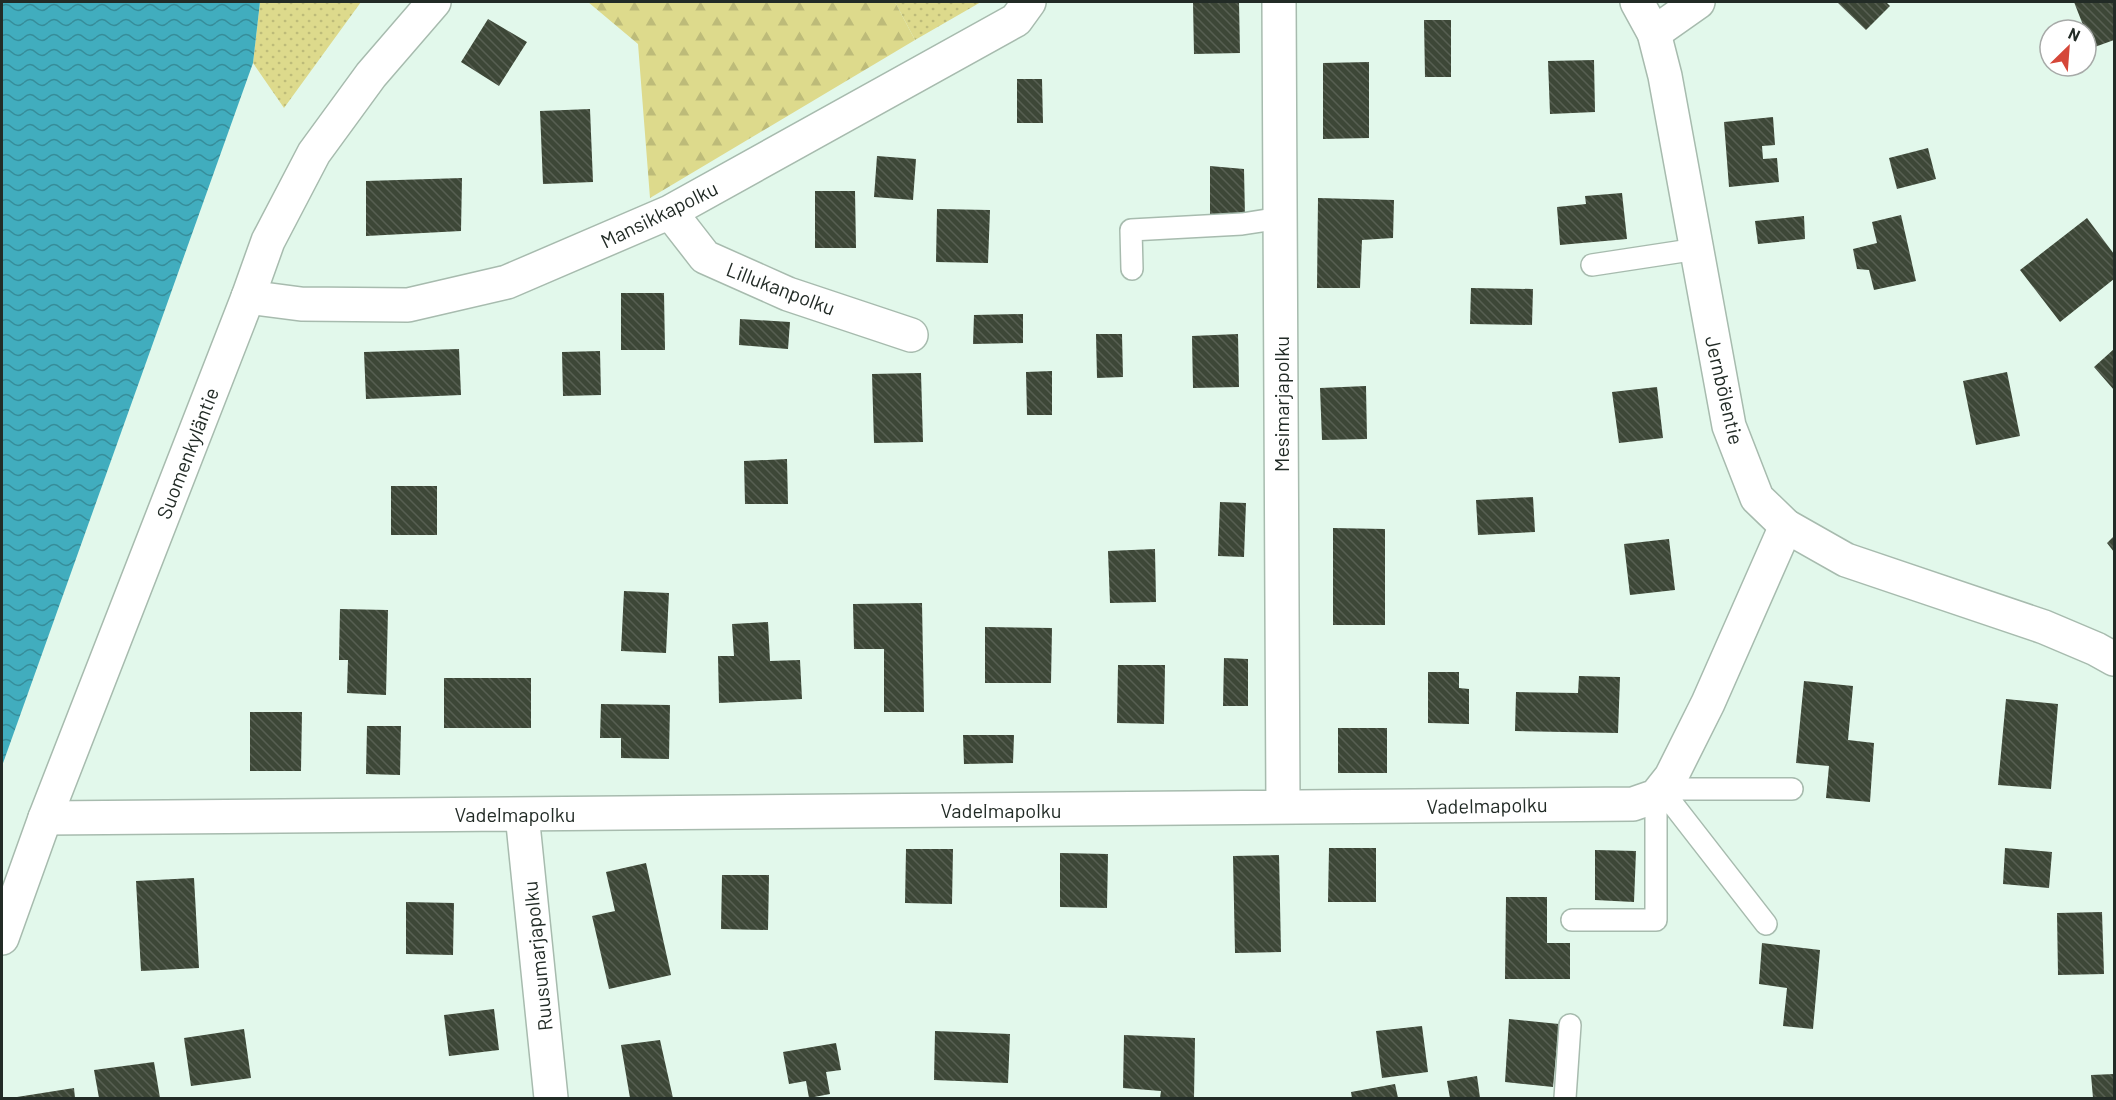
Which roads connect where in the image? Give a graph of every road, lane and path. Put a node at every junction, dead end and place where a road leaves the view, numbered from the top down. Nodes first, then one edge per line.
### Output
1 (434, 2) edge
2 (1029, 2) edge
3 (1279, 2) edge
4 (1637, 2) edge
5 (1698, 2) edge
6 (1654, 33) junction
7 (670, 213) junction
8 (1280, 218) junction
9 (1697, 249) junction
10 (1592, 265) dead end
11 (1132, 268) dead end
12 (248, 297) junction
13 (911, 335) dead end
14 (1786, 525) junction
15 (2115, 659) edge
16 (1792, 789) dead end
17 (1659, 792) junction
18 (1283, 807) junction
19 (522, 814) junction
20 (45, 818) junction
21 (1572, 920) dead end
22 (1766, 924) dead end
23 (2, 939) edge
24 (1570, 1025) dead end
25 (551, 1098) edge
26 (1565, 1098) edge

1 - 12 street, Suomenkyläntie
2 - 7 street, Mansikkapolku
3 - 8 street, Mesimarjapolku
4 - 6 street, Jernbölentie
5 - 6 street
6 - 9 street, Jernbölentie
7 - 12 street, Mansikkapolku
7 - 13 street, Lillukanpolku
8 - 11 lane
8 - 18 street, Mesimarjapolku
9 - 10 lane
9 - 14 street, Jernbölentie
12 - 20 street, Suomenkyläntie
14 - 15 street, Jernbölentie
14 - 17 street
16 - 17 lane
17 - 18 street, Vadelmapolku
17 - 21 lane
17 - 22 lane
18 - 19 street, Vadelmapolku
19 - 20 street, Vadelmapolku
19 - 25 street, Ruusumarjapolku
20 - 23 street, Suomenkyläntie
24 - 26 lane

